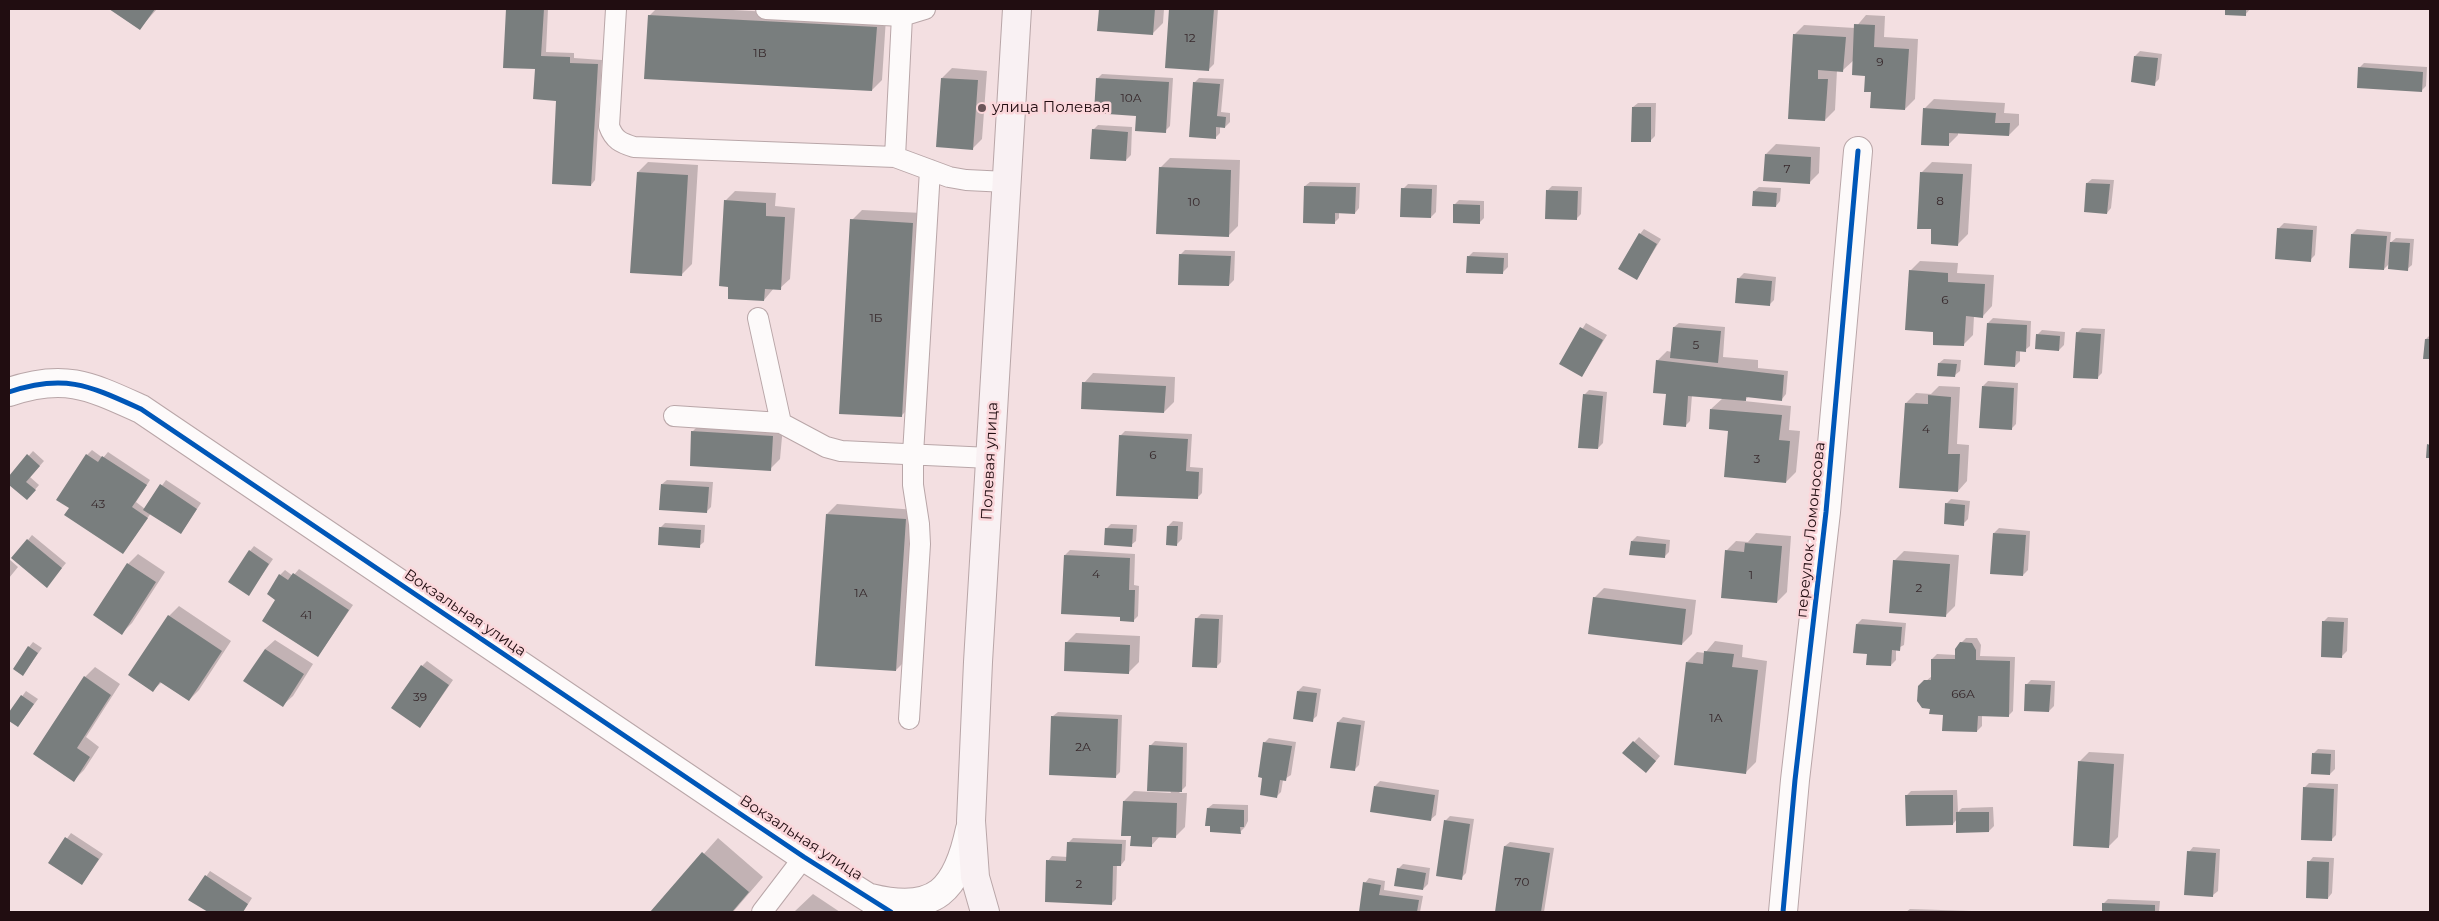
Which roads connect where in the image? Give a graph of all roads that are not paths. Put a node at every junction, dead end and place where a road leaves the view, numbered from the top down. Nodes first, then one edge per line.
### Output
1 (616, 9) edge
2 (766, 9) edge
3 (926, 9) edge
4 (1018, 9) edge
5 (902, 16) junction
6 (1858, 151) dead end
7 (895, 157) junction
8 (930, 170) junction
9 (1007, 182) junction
10 (758, 318) dead end
11 (9, 392) edge
12 (674, 416) dead end
13 (781, 423) junction
14 (913, 454) junction
15 (990, 458) junction
16 (909, 719) dead end
17 (971, 822) junction
18 (804, 857) junction
19 (867, 897) junction
20 (762, 912) edge
21 (891, 912) edge
22 (985, 912) edge
23 (1783, 912) edge

1 - 7 lane
2 - 5 lane
3 - 5 lane
4 - 9 main road, Полевая улица
5 - 7 lane
6 - 23 street, переулок Ломоносова
7 - 8 lane
8 - 9 lane
8 - 14 lane
9 - 15 main road, Полевая улица
10 - 13 lane
11 - 18 street, Вокзальная улица
12 - 13 lane
13 - 14 lane
14 - 15 lane
14 - 16 lane
15 - 17 main road, Полевая улица
17 - 19 street
17 - 22 main road, Полевая улица
18 - 19 street, Вокзальная улица
18 - 20 lane
19 - 21 street, Вокзальная улица

